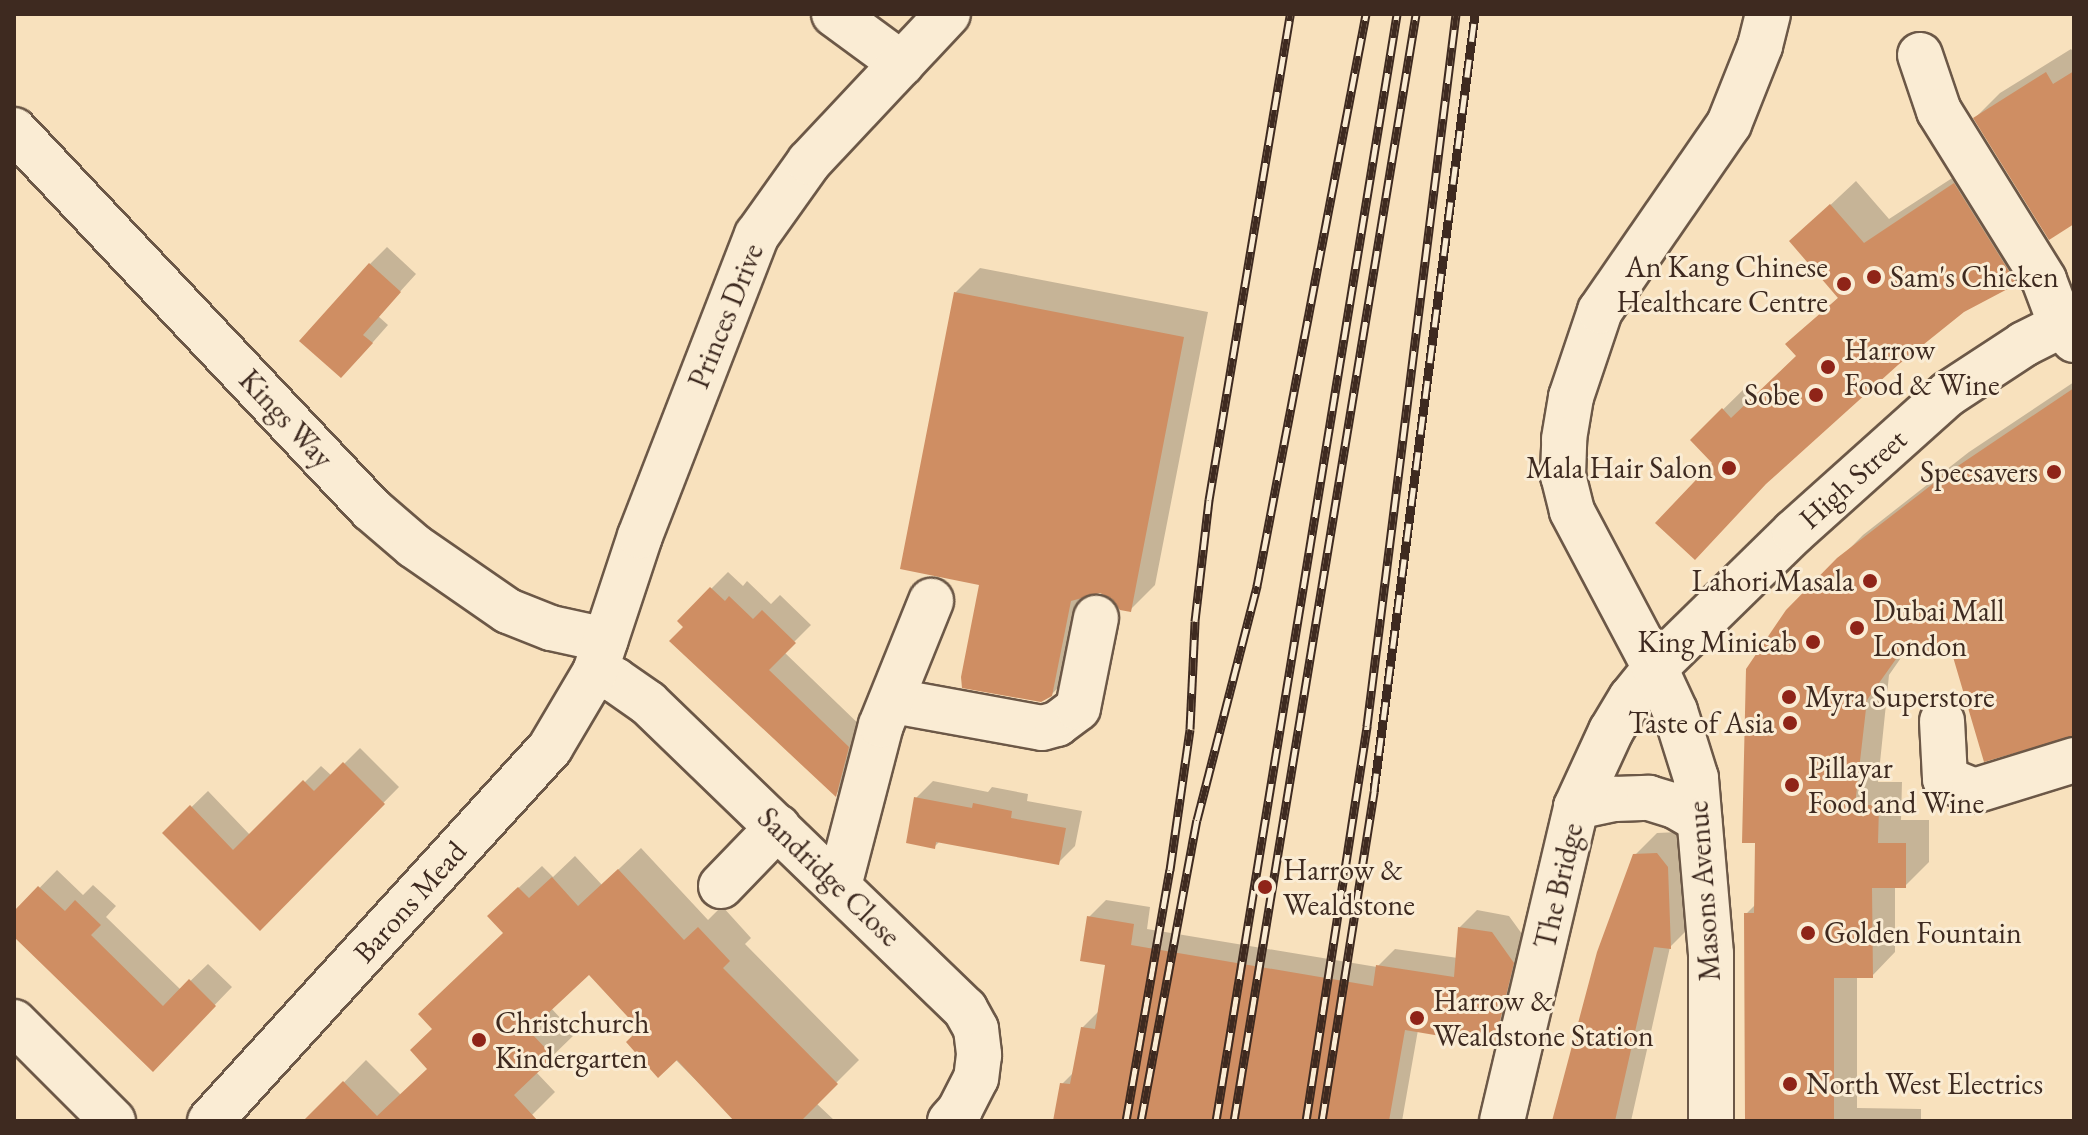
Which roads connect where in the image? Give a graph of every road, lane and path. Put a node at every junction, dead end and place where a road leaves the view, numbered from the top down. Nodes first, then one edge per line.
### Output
1 (834, 14) edge
2 (948, 14) edge
3 (1768, 14) edge
4 (1920, 55) dead end
5 (902, 64) junction
6 (14, 130) edge
7 (2070, 328) edge
8 (931, 601) dead end
9 (1096, 618) dead end
10 (601, 656) junction
11 (1655, 668) junction
12 (894, 701) junction
13 (1942, 721) dead end
14 (2074, 760) edge
15 (1576, 807) junction
16 (1699, 820) junction
17 (778, 827) junction
18 (721, 886) dead end
19 (839, 886) junction
20 (14, 1022) edge
21 (113, 1121) edge
22 (210, 1121) edge
23 (950, 1121) edge
24 (1502, 1121) edge
25 (1711, 1121) edge

1 - 5 street
2 - 5 street, Princes Drive
3 - 11 street, Masons Avenue
4 - 7 street
5 - 10 street, Princes Drive
6 - 10 street, Kings Way
7 - 11 street, High Street
8 - 12 street
9 - 12 street
10 - 17 street, Sandridge Close
10 - 22 street, Barons Mead
11 - 15 street, The Bridge
11 - 16 street, Masons Avenue
12 - 19 street
13 - 14 street
15 - 16 street
15 - 24 street, The Bridge
16 - 25 street, Masons Avenue
17 - 18 street
17 - 19 street, Sandridge Close
19 - 23 street, Sandridge Close
20 - 21 street

